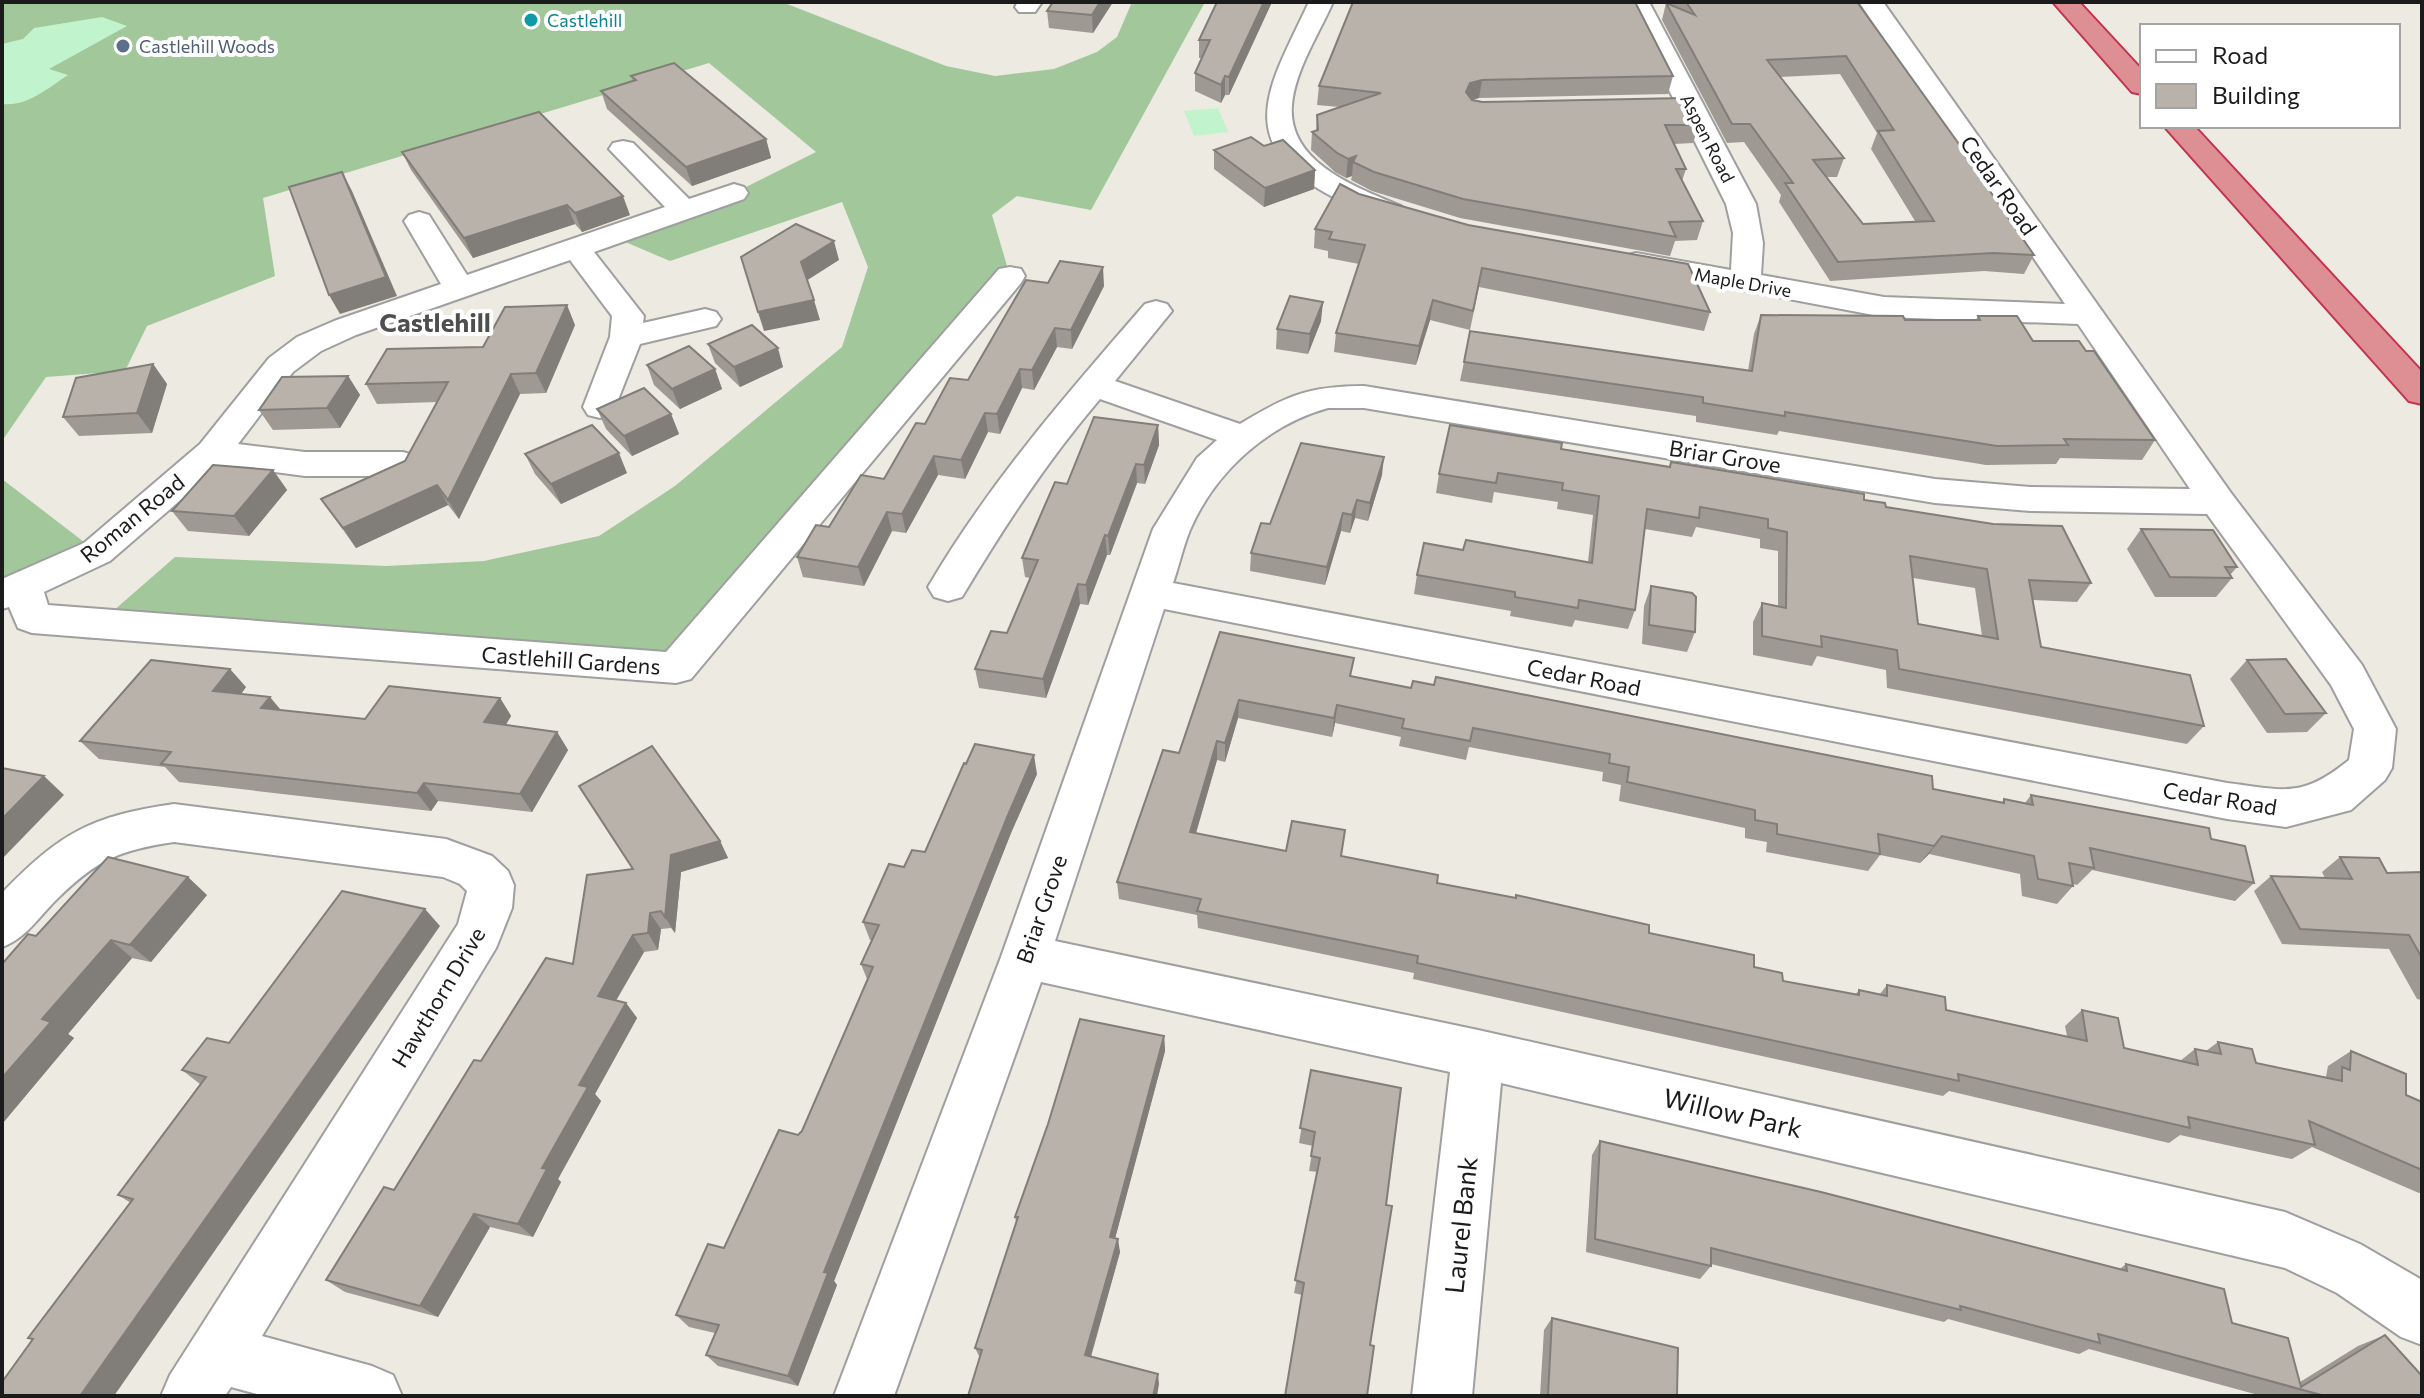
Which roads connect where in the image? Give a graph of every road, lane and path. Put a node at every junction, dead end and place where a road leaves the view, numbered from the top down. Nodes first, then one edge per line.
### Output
1 (1321, 2) edge
2 (1637, 2) edge
3 (1871, 2) edge
4 (2065, 2) edge
5 (2140, 84) edge
6 (1662, 105) edge
7 (1692, 105) junction
8 (2180, 128) edge
9 (623, 149) dead end
10 (734, 193) dead end
11 (684, 210) junction
12 (419, 221) dead end
13 (1421, 221) edge
14 (576, 248) junction
15 (1605, 257) edge
16 (1010, 276) dead end
17 (1744, 282) junction
18 (459, 288) junction
19 (1156, 311) dead end
20 (2090, 315) junction
21 (705, 319) dead end
22 (626, 337) junction
23 (1094, 385) junction
24 (2422, 393) edge
25 (600, 407) edge
26 (1243, 437) junction
27 (213, 452) junction
28 (403, 464) edge
29 (2218, 502) junction
30 (948, 587) dead end
31 (12, 591) edge
32 (1152, 593) junction
33 (2, 926) edge
34 (1025, 957) junction
35 (1478, 1054) junction
36 (2422, 1316) edge
37 (205, 1375) edge
38 (372, 1396) edge
39 (864, 1396) edge
40 (1442, 1396) edge

1 - 13 street
2 - 7 street, Aspen Road
3 - 20 street, Cedar Road
4 - 5 highway
6 - 7 street
7 - 17 street, Aspen Road
8 - 24 highway
9 - 11 street
10 - 11 street, Roman Road
11 - 14 street, Roman Road
12 - 18 street
14 - 18 street, Roman Road
14 - 22 street
15 - 17 street, Maple Drive
16 - 31 street, Castlehill Gardens
17 - 20 street, Maple Drive
18 - 27 street, Roman Road
19 - 23 street
20 - 29 street, Cedar Road
21 - 22 street
22 - 25 street
23 - 26 street
23 - 30 street
26 - 29 street, Briar Grove
26 - 32 street, Briar Grove
27 - 28 street
27 - 31 street, Roman Road
29 - 32 street, Cedar Road
32 - 34 street, Briar Grove
33 - 37 street, Hawthorn Drive
34 - 35 street, Willow Park
34 - 39 street, Briar Grove
35 - 36 street, Willow Park
35 - 40 street, Laurel Bank
37 - 38 street

